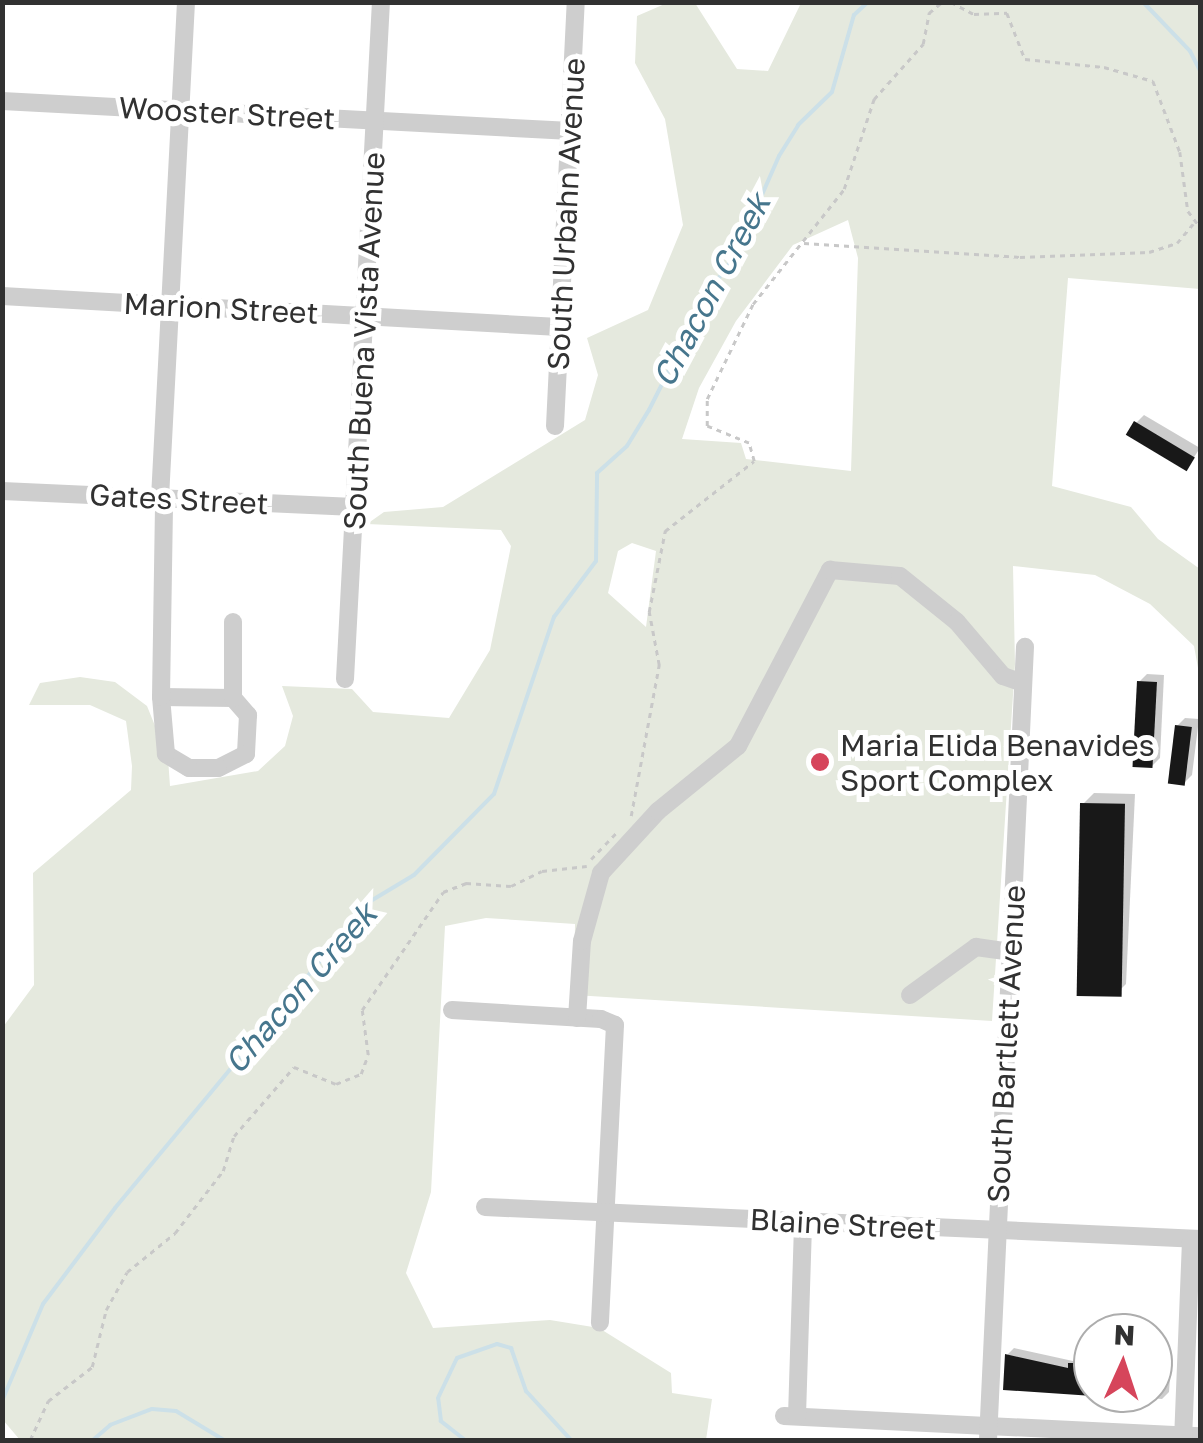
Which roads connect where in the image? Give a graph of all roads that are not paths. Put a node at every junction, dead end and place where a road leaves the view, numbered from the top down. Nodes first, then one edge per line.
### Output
1 (186, 2) edge
2 (381, 2) edge
3 (576, 2) edge
4 (2, 101) edge
5 (181, 110) junction
6 (376, 121) junction
7 (571, 131) junction
8 (2, 296) edge
9 (170, 305) junction
10 (364, 316) junction
11 (559, 327) junction
12 (554, 426) dead end
13 (2, 491) edge
14 (162, 498) junction
15 (356, 507) junction
16 (233, 622) dead end
17 (1026, 646) dead end
18 (346, 680) dead end
19 (1024, 683) junction
20 (161, 697) junction
21 (233, 698) junction
22 (1010, 952) junction
23 (910, 995) dead end
24 (452, 1010) dead end
25 (578, 1018) junction
26 (484, 1207) dead end
27 (608, 1212) junction
28 (803, 1222) junction
29 (997, 1232) junction
30 (1198, 1237) edge
31 (600, 1323) dead end
32 (988, 1432) edge
33 (1189, 1437) edge

1 - 5 street
2 - 6 street, South Buena Vista Avenue
3 - 7 street, South Urbahn Avenue
4 - 5 street, Wooster Street
5 - 6 street, Wooster Street
5 - 9 street
6 - 7 street, Wooster Street
6 - 10 street, South Buena Vista Avenue
7 - 11 street, South Urbahn Avenue
8 - 9 street, Marion Street
9 - 10 street, Marion Street
9 - 14 street
10 - 11 street, Marion Street
10 - 15 street, South Buena Vista Avenue
11 - 12 street, South Urbahn Avenue
13 - 14 street, Gates Street
14 - 15 street, Gates Street
14 - 20 street
15 - 18 street, South Buena Vista Avenue
16 - 21 street
17 - 19 street, South Bartlett Avenue
19 - 22 street, South Bartlett Avenue
19 - 25 street
20 - 21 street
20 - 21 street
22 - 23 street
22 - 29 street, South Bartlett Avenue
24 - 25 street
25 - 27 street
26 - 27 street, Blaine Street
27 - 28 street, Blaine Street
27 - 31 street
28 - 29 street, Blaine Street
28 - 32 street
29 - 30 street, Blaine Street
29 - 32 street, South Bartlett Avenue
30 - 33 street
32 - 33 street

